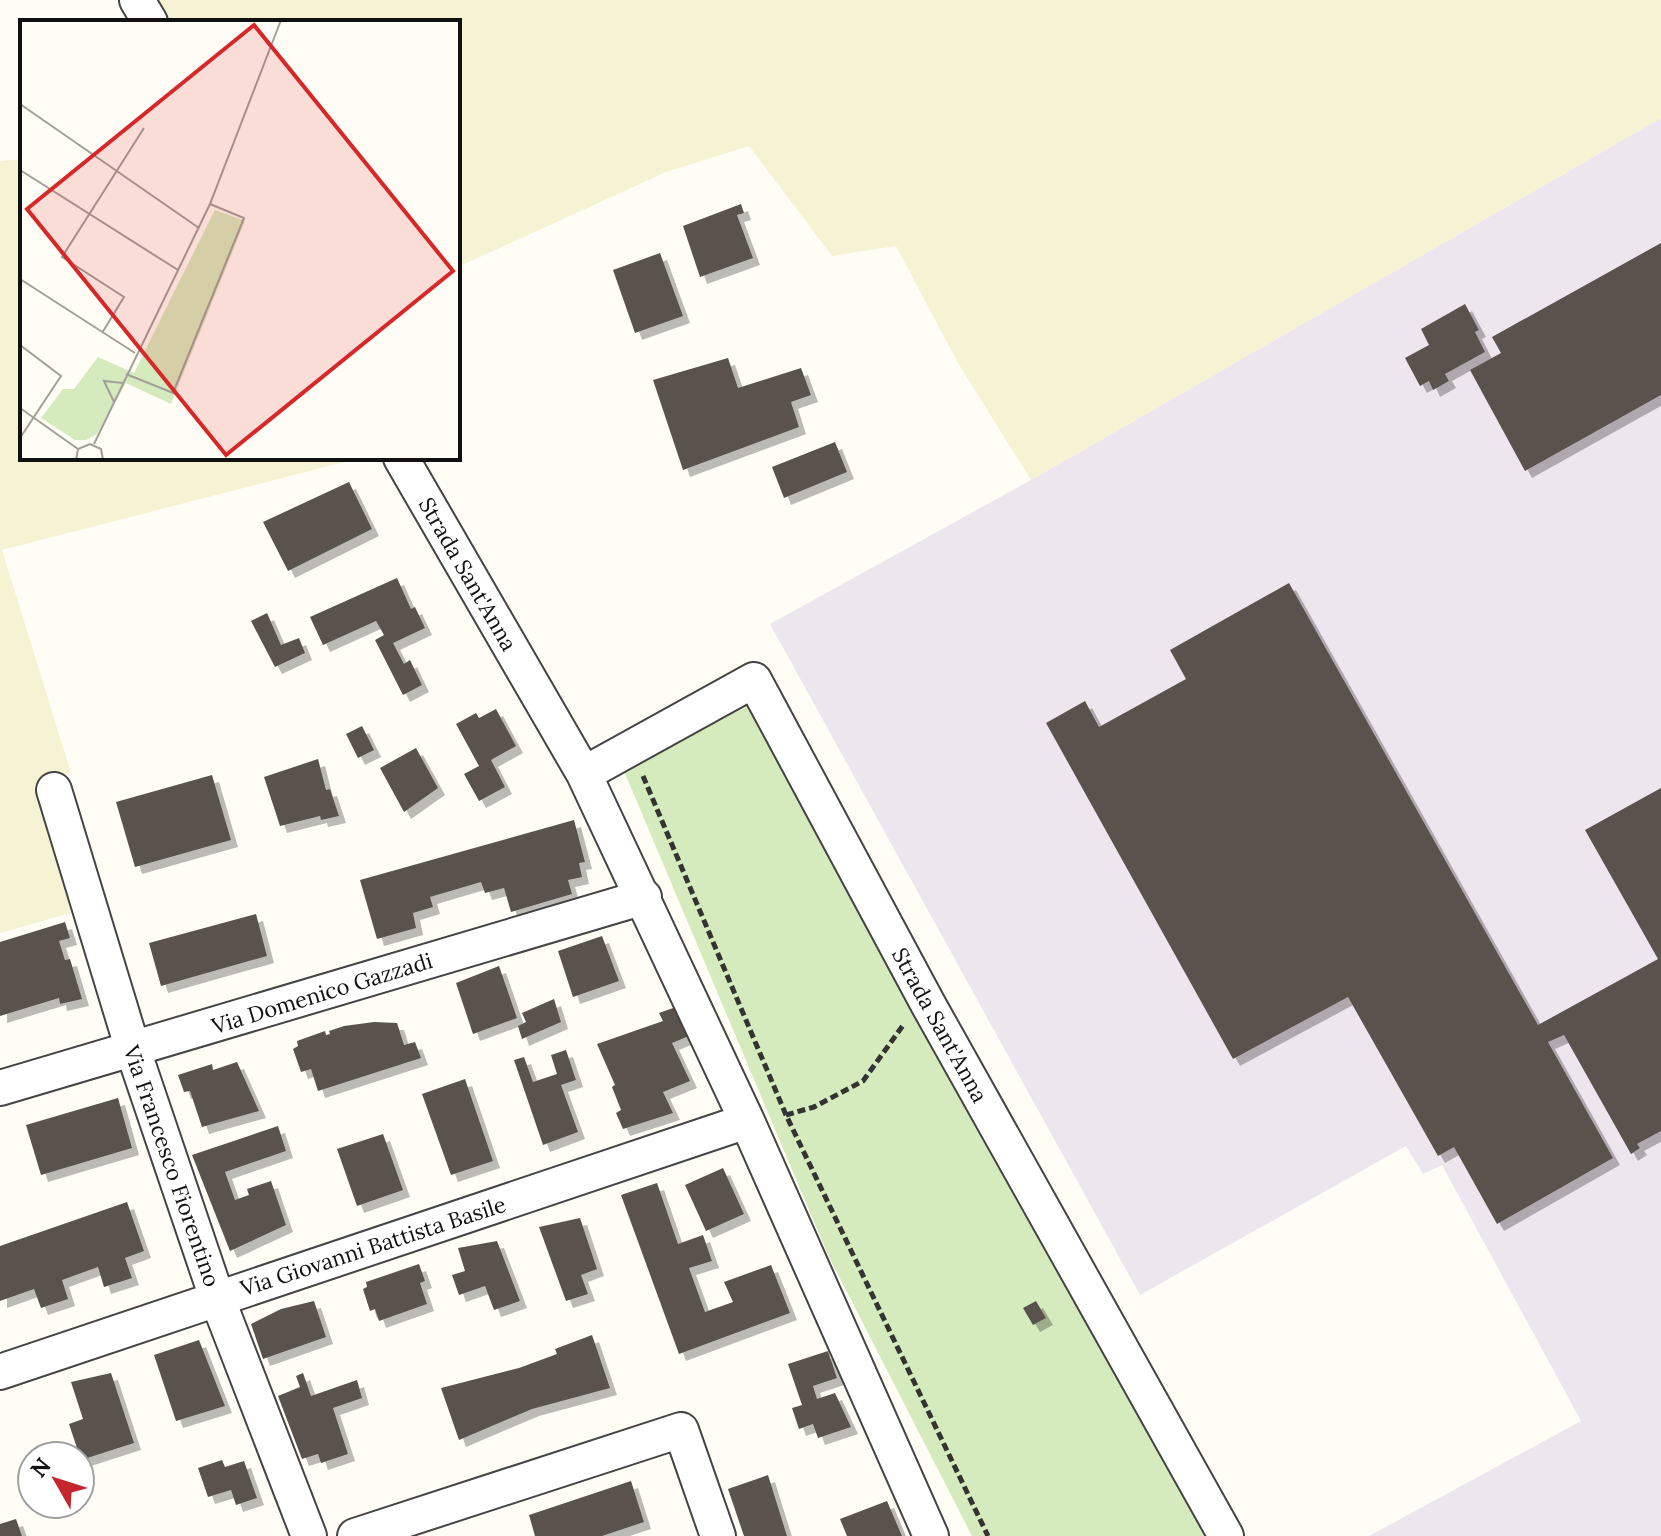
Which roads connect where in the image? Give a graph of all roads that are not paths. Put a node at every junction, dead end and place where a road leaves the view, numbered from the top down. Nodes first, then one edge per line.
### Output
1 (137, 0) edge
2 (149, 20) edge
3 (402, 460) edge
4 (584, 774) junction
5 (54, 790) dead end
6 (644, 897) junction
7 (133, 1050) junction
8 (0, 1088) edge
9 (747, 1121) junction
10 (217, 1298) junction
11 (0, 1372) edge
12 (309, 1536) edge
13 (355, 1536) edge
14 (718, 1536) edge
15 (931, 1536) edge
16 (1226, 1536) edge

1 - 2 street
3 - 4 street, Strada Sant'Anna
4 - 6 street, Strada Sant'Anna
4 - 16 street, Strada Sant'Anna
5 - 7 street, Via Francesco Fiorentino
6 - 7 street, Via Domenico Gazzadi
6 - 9 street, Strada Sant'Anna
7 - 8 street, Via Domenico Gazzadi
7 - 10 street, Via Francesco Fiorentino
9 - 10 street, Via Giovanni Battista Basile
9 - 15 street, Strada Sant'Anna
10 - 11 street, Via Giovanni Battista Basile
10 - 12 street, Via Francesco Fiorentino
13 - 14 street

